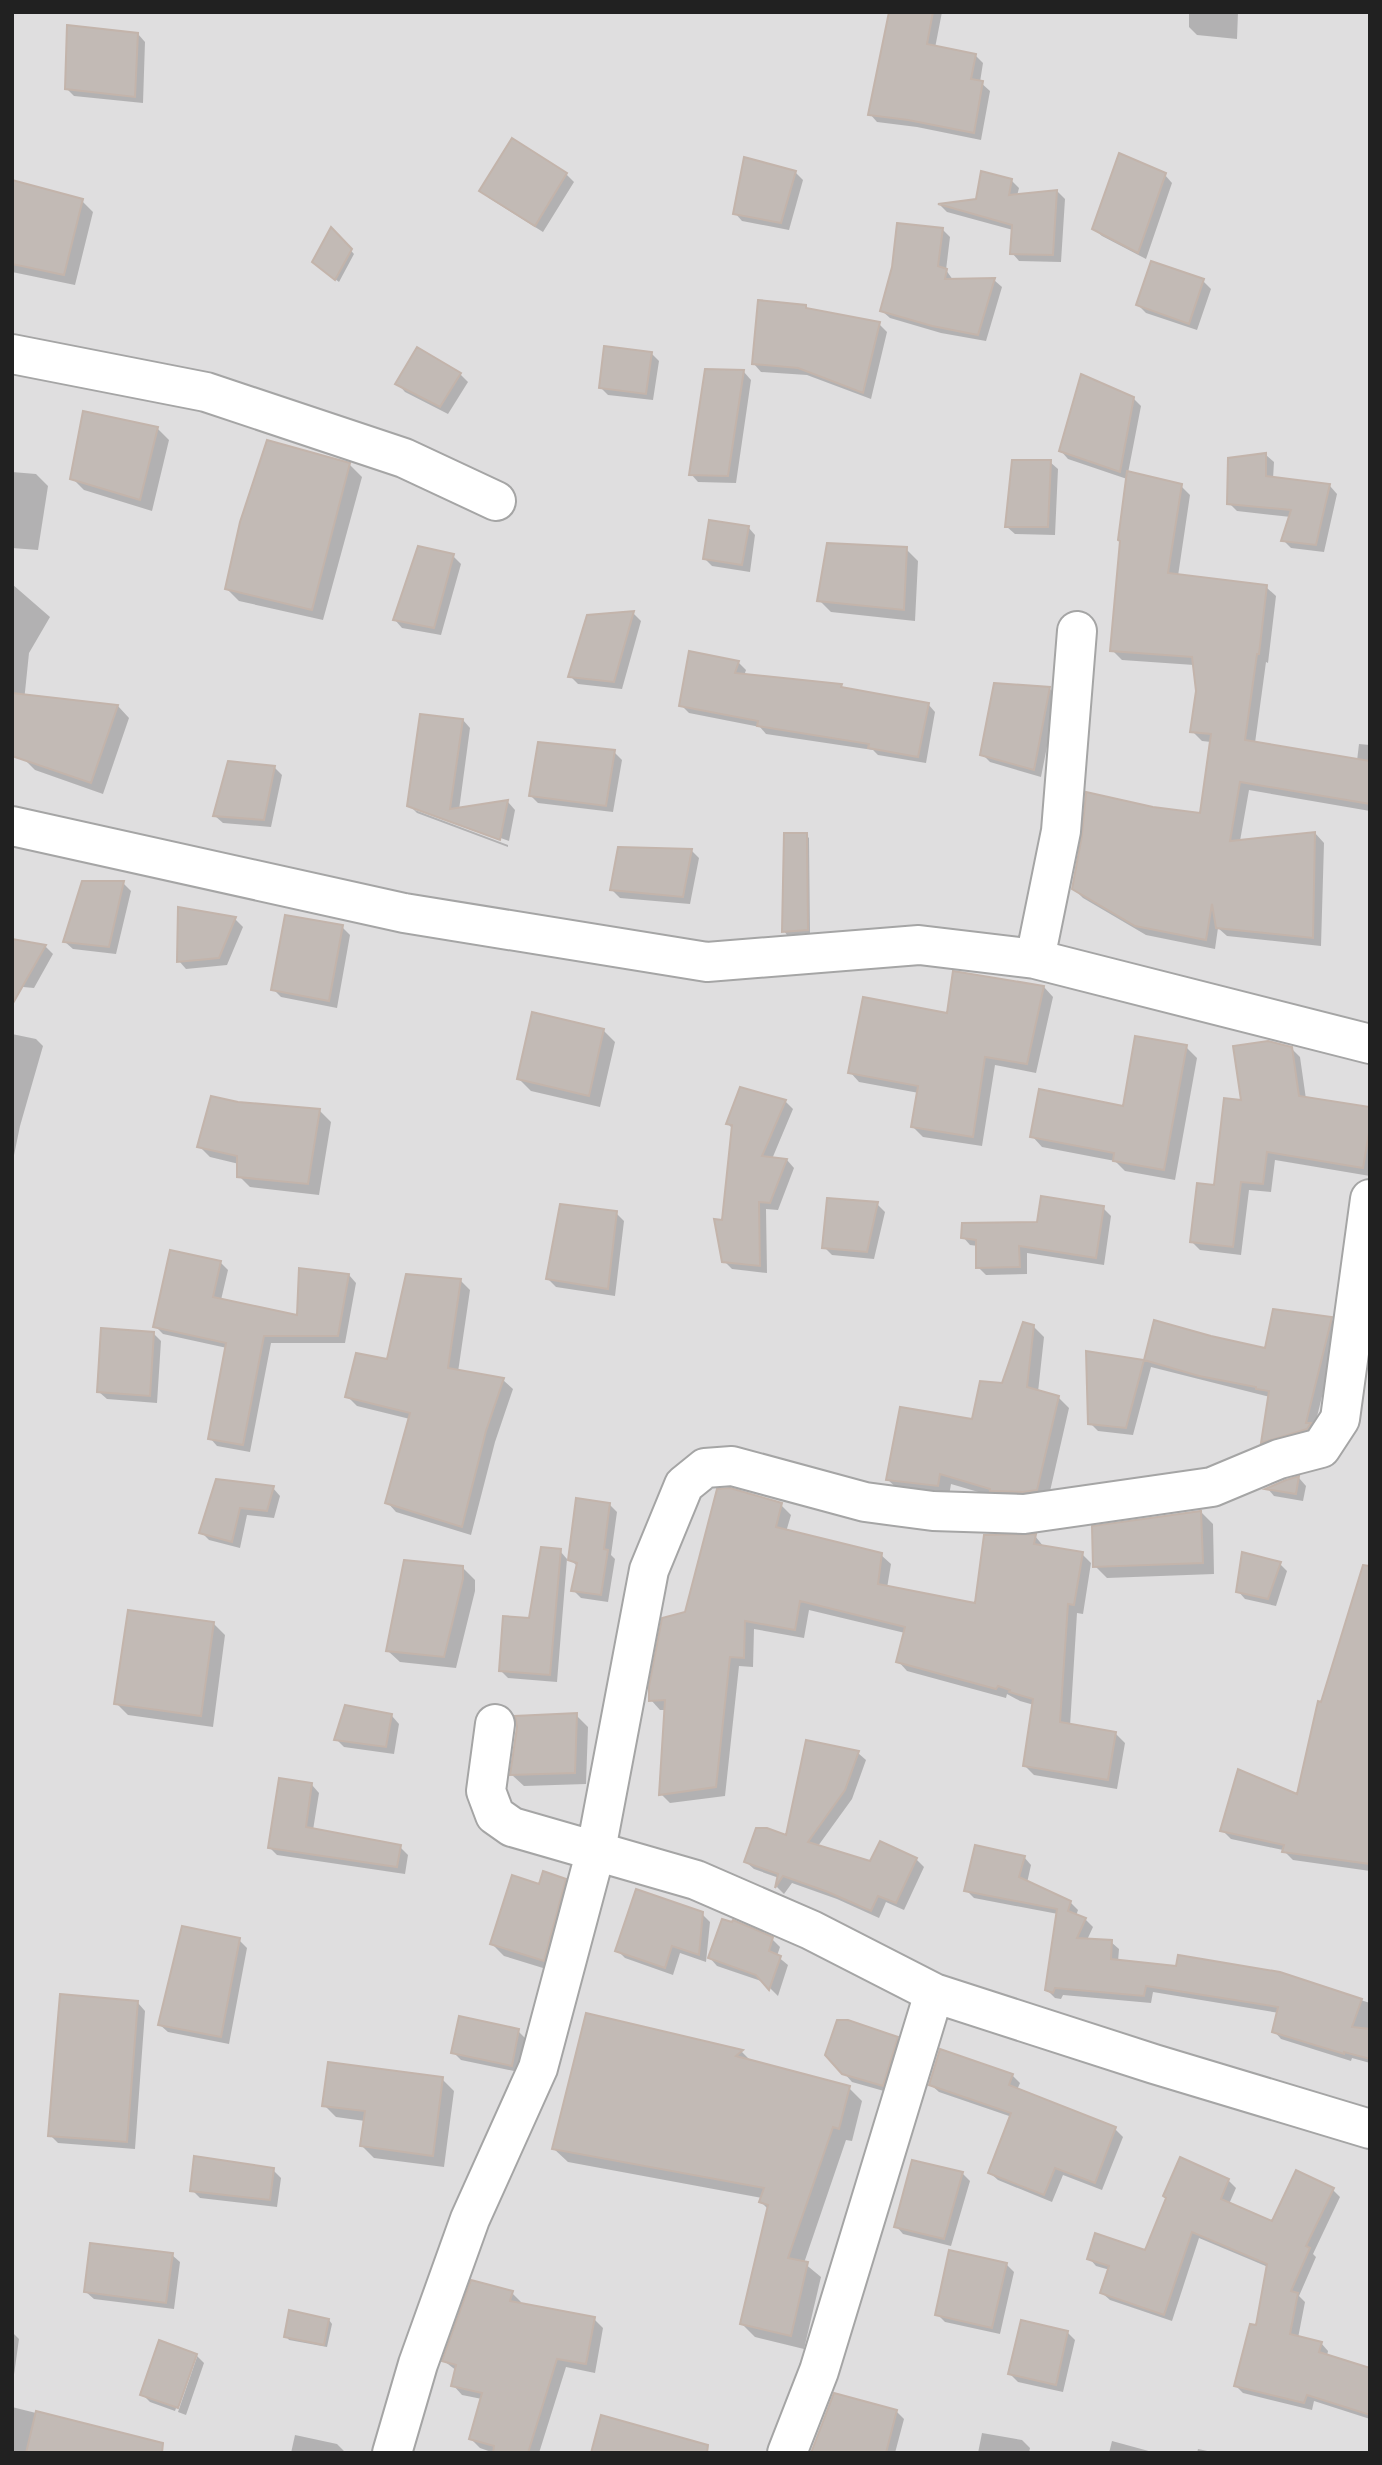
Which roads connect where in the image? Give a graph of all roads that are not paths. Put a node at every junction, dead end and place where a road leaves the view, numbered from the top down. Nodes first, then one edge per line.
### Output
1 (12, 355) edge
2 (496, 501) dead end
3 (1077, 631) dead end
4 (12, 825) edge
5 (1035, 959) junction
6 (1370, 1044) edge
7 (1370, 1199) edge
8 (495, 1724) dead end
9 (596, 1850) junction
10 (934, 1993) junction
11 (1370, 2129) edge
12 (392, 2453) edge
13 (787, 2453) edge

1 - 2 street
3 - 5 street
4 - 5 street
5 - 6 street
7 - 9 street
8 - 9 street
9 - 10 street
9 - 12 street
10 - 11 street
10 - 13 street

